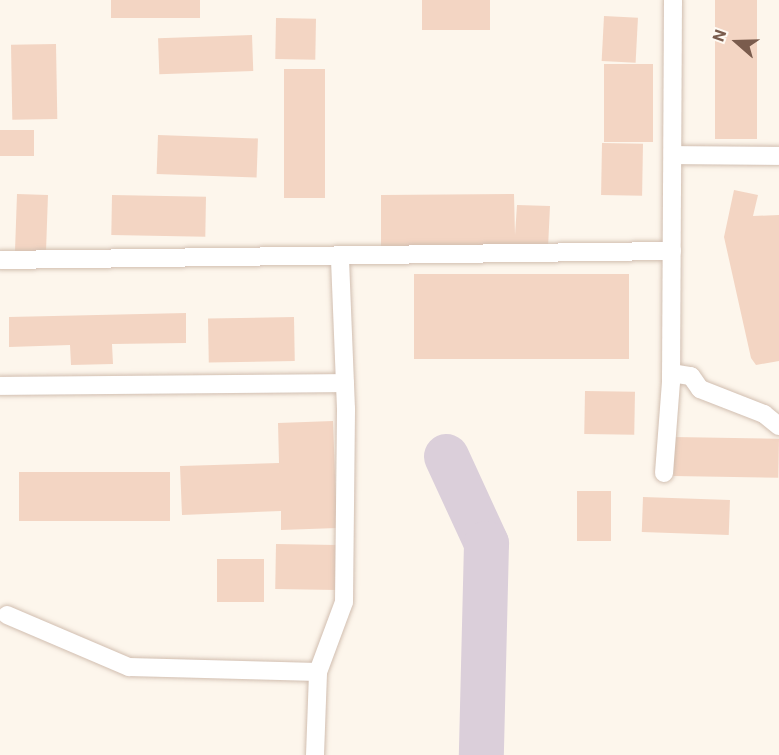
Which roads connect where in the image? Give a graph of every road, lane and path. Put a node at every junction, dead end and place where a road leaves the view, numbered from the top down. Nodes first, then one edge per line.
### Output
1 (673, 0) edge
2 (673, 155) junction
3 (779, 156) edge
4 (672, 251) junction
5 (340, 259) junction
6 (0, 260) edge
7 (671, 373) junction
8 (345, 383) junction
9 (0, 387) edge
10 (779, 426) edge
11 (664, 473) dead end
12 (7, 615) dead end
13 (318, 672) junction
14 (315, 755) edge

1 - 2 lane
2 - 3 lane
2 - 4 lane
4 - 5 lane
4 - 7 lane
5 - 6 lane
5 - 8 lane
7 - 10 lane
7 - 11 lane
8 - 9 lane
8 - 13 lane
12 - 13 lane
13 - 14 lane

